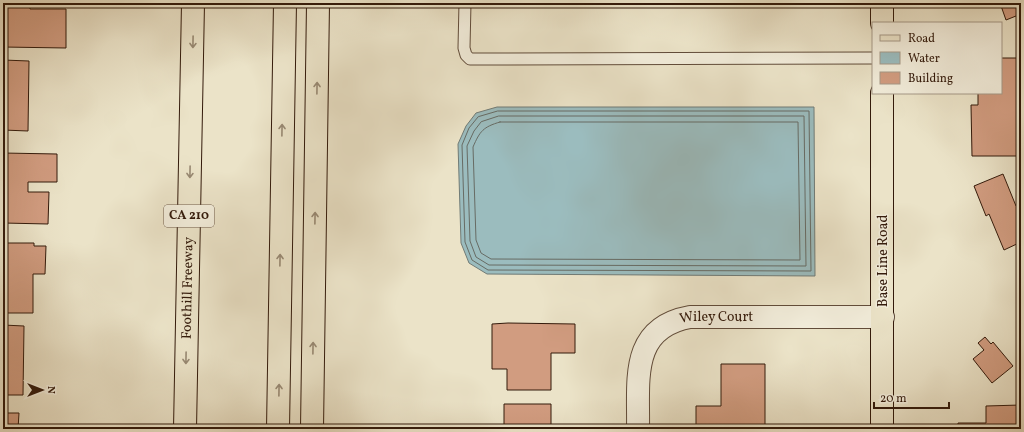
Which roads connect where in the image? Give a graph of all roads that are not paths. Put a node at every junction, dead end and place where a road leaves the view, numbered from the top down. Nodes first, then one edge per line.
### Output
1 (193, 3) edge
2 (285, 3) edge
3 (318, 3) edge
4 (465, 3) edge
5 (882, 3) edge
6 (882, 22) edge
7 (872, 58) edge
8 (882, 94) edge
9 (883, 317) junction
10 (185, 429) edge
11 (278, 429) edge
12 (312, 429) edge
13 (638, 429) edge
14 (882, 429) edge

1 -> 10 main road, Foothill Freeway / CA 210
11 -> 2 main road
12 -> 3 main road
4 - 7 lane
5 - 6 main road
8 - 9 main road, Base Line Road
9 - 13 street, Wiley Court
9 - 14 main road, Base Line Road

